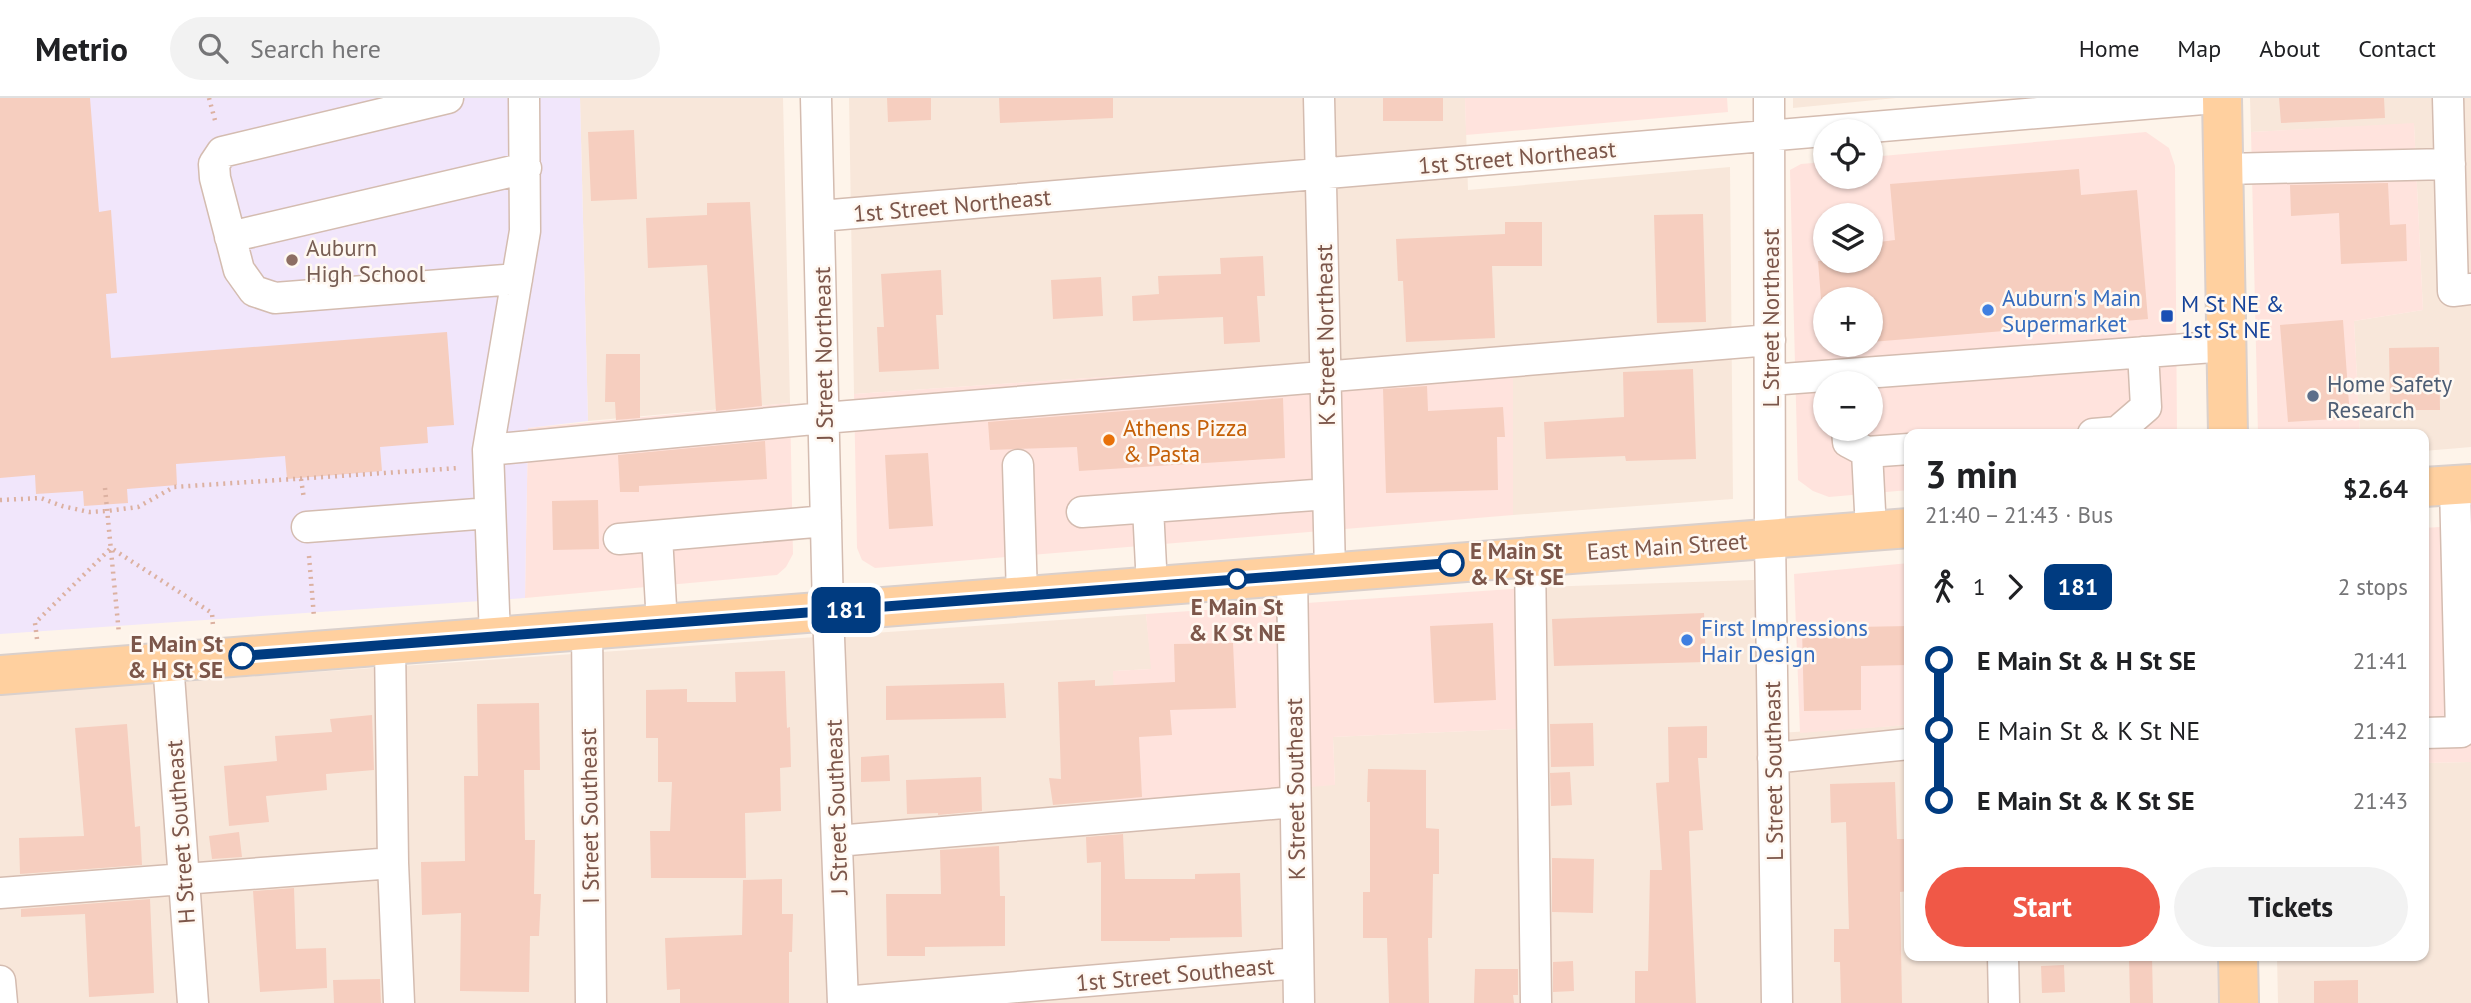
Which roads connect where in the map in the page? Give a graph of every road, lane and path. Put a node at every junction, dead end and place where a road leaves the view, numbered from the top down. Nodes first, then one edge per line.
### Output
1 (449, 98) edge
2 (524, 98) edge
3 (816, 98) edge
4 (1319, 98) edge
5 (1769, 98) edge
6 (2215, 98) edge
7 (2222, 98) edge
8 (2448, 98) edge
9 (1770, 134) junction
10 (2450, 164) junction
11 (526, 168) junction
12 (2224, 169) junction
13 (1321, 174) junction
14 (820, 216) junction
15 (230, 237) junction
16 (517, 279) junction
17 (2471, 289) edge
18 (1770, 340) junction
19 (2227, 346) junction
20 (2143, 352) junction
21 (1883, 375) edge
22 (1326, 378) junction
23 (1813, 379) edge
24 (1770, 380) junction
25 (824, 418) junction
26 (2120, 429) edge
27 (2228, 429) edge
28 (1848, 441) edge
29 (1904, 449) edge
30 (1867, 452) junction
31 (488, 458) junction
32 (1018, 465) dead end
33 (301, 479) junction
34 (2450, 485) edge
35 (105, 488) dead end
36 (1328, 494) junction
37 (0, 500) edge
38 (1148, 508) junction
39 (107, 512) junction
40 (1082, 512) dead end
41 (490, 513) junction
42 (827, 521) junction
43 (307, 527) junction
44 (1904, 528) edge
45 (1871, 530) junction
46 (657, 536) junction
47 (1770, 538) junction
48 (619, 539) dead end
49 (111, 548) junction
50 (1530, 557) junction
51 (1330, 572) junction
52 (1292, 575) junction
53 (1152, 586) junction
54 (1022, 596) junction
55 (828, 611) junction
56 (662, 624) junction
57 (587, 629) junction
58 (495, 637) junction
59 (390, 644) junction
60 (317, 650) junction
61 (216, 658) junction
62 (168, 662) junction
63 (122, 665) junction
64 (41, 671) junction
65 (0, 675) edge
66 (2429, 733) edge
67 (1904, 745) edge
68 (1773, 758) junction
69 (1295, 802) junction
70 (837, 841) junction
71 (393, 863) junction
72 (184, 878) junction
73 (0, 893) edge
74 (2003, 961) edge
75 (2238, 961) edge
76 (1298, 963) junction
77 (0, 981) edge
78 (1065, 993) edge
79 (2, 1003) edge
80 (193, 1003) edge
81 (399, 1003) edge
82 (591, 1003) edge
83 (843, 1003) edge
84 (1299, 1003) edge
85 (1536, 1003) edge
86 (1777, 1003) edge
87 (2004, 1003) edge
88 (2239, 1003) edge

1 - 15 street
2 - 11 street
3 - 14 street, J Street Northeast
4 - 13 street, K Street Northeast
5 - 9 street, L Street Northeast
6 - 9 street, 1st Street Northeast
7 - 12 main road
8 - 10 street
9 - 13 street, 1st Street Northeast
9 - 18 street, L Street Northeast
10 - 12 street
10 - 17 street
11 - 15 street
11 - 16 street
12 - 19 main road
13 - 14 street, 1st Street Northeast
13 - 22 street, K Street Northeast
14 - 25 street, J Street Northeast
15 - 16 street
16 - 31 street
18 - 22 street
18 - 24 street, L Street Northeast
19 - 20 street
19 - 27 main road
20 - 21 street
20 - 26 street
22 - 25 street
22 - 36 street, K Street Northeast
23 - 24 street
24 - 47 street, L Street Northeast
25 - 31 street
25 - 42 street, J Street Northeast
28 - 30 street
29 - 30 street
30 - 45 street
31 - 33 path
31 - 41 street
32 - 54 street
33 - 39 path
33 - 43 path
34 - 66 street
35 - 39 path
36 - 38 street
36 - 51 street, K Street Northeast
37 - 39 path
38 - 40 street
38 - 53 street
39 - 49 path
41 - 43 street
41 - 58 street
42 - 46 street
42 - 55 street, J Street Northeast
43 - 60 path
44 - 45 main road, East Main Street
45 - 47 main road, East Main Street
46 - 48 street
46 - 56 street
47 - 50 main road, East Main Street
47 - 68 street, L Street Southeast
49 - 61 path
49 - 63 path
49 - 64 path
50 - 51 main road, East Main Street
50 - 85 street
51 - 52 main road, East Main Street
52 - 53 main road, East Main Street
52 - 69 street, K Street Southeast
53 - 54 main road, East Main Street
54 - 55 main road, East Main Street
55 - 56 main road, East Main Street
55 - 70 street, J Street Southeast
56 - 57 main road, East Main Street
57 - 58 main road, East Main Street
57 - 82 street, I Street Southeast
58 - 59 main road, East Main Street
59 - 60 main road, East Main Street
59 - 71 street
60 - 61 main road, East Main Street
61 - 62 main road, East Main Street
62 - 63 main road, East Main Street
62 - 72 street, H Street Southeast
63 - 64 main road, East Main Street
64 - 65 main road, East Main Street
67 - 68 street
68 - 86 street, L Street Southeast
69 - 70 street
69 - 76 street, K Street Southeast
70 - 83 street, J Street Southeast
71 - 72 street
71 - 81 street
72 - 73 street
72 - 80 street, H Street Southeast
74 - 87 street
75 - 88 main road
76 - 78 street, 1st Street Southeast
76 - 84 street, K Street Southeast
77 - 79 street
78 - 83 street, 1st Street Southeast

